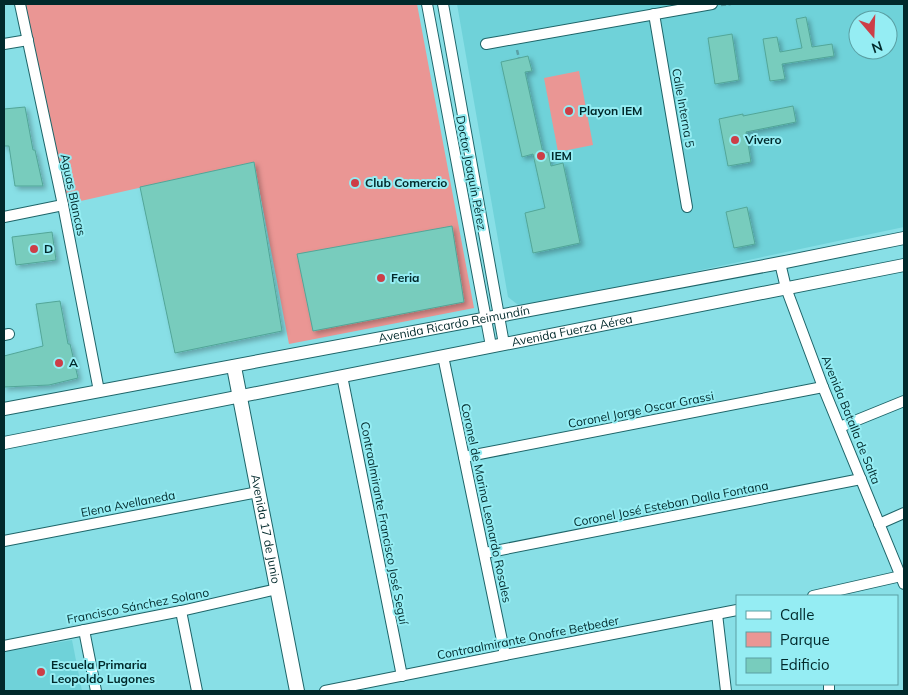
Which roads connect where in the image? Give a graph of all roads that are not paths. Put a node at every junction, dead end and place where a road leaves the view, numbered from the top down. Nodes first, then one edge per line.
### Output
1 (20, 4) edge
2 (427, 4) edge
3 (444, 4) edge
4 (712, 4) edge
5 (654, 14) junction
6 (28, 40) junction
7 (4, 44) edge
8 (486, 44) dead end
9 (63, 205) junction
10 (687, 207) dead end
11 (4, 217) edge
12 (904, 238) edge
13 (780, 263) junction
14 (904, 265) edge
15 (786, 288) junction
16 (499, 315) junction
17 (486, 318) junction
18 (498, 345) junction
19 (443, 356) junction
20 (234, 367) junction
21 (342, 376) junction
22 (823, 387) junction
23 (99, 391) junction
24 (239, 396) junction
25 (904, 402) edge
26 (4, 409) edge
27 (840, 427) junction
28 (4, 443) edge
29 (464, 457) junction
30 (861, 479) junction
31 (258, 492) junction
32 (904, 514) edge
33 (879, 524) junction
34 (4, 541) edge
35 (485, 553) junction
36 (903, 580) edge
37 (277, 590) junction
38 (823, 595) edge
39 (736, 610) edge
40 (181, 611) junction
41 (717, 614) junction
42 (84, 630) junction
43 (4, 646) edge
44 (505, 655) junction
45 (402, 676) junction
46 (96, 691) edge
47 (197, 691) edge
48 (297, 691) edge
49 (325, 691) edge
50 (726, 691) edge

1 - 6 street, Aguas Blancas
2 - 17 street, Doctor Joaquín Pérez
3 - 16 street, Doctor Joaquín Pérez
4 - 5 street
5 - 8 street
5 - 10 street, Calle Interna 5
6 - 7 street
6 - 9 street, Aguas Blancas
9 - 11 street
9 - 23 street, Aguas Blancas
12 - 13 street, Avenida Ricardo Reimundín
13 - 15 street, Avenida Batalla de Salta
13 - 16 street, Avenida Ricardo Reimundín
14 - 15 street, Avenida Fuerza Aérea
15 - 18 street, Avenida Fuerza Aérea
15 - 22 street, Avenida Batalla de Salta
16 - 17 street, Avenida Ricardo Reimundín
16 - 18 street, Doctor Joaquín Pérez
17 - 18 street, Doctor Joaquín Pérez
17 - 20 street, Avenida Ricardo Reimundín
18 - 19 street, Avenida Fuerza Aérea
19 - 21 street, Avenida Fuerza Aérea
19 - 29 street, Coronel de Marina Leonardo Rosales
20 - 23 street, Avenida Ricardo Reimundín
20 - 24 main road, Avenida 17 de Junio
21 - 24 street, Avenida Fuerza Aérea
21 - 45 street, Contraalmirante Francisco José Seguí
22 - 27 street, Avenida Batalla de Salta
22 - 29 street, Coronel Jorge Oscar Grassi
23 - 26 street, Avenida Ricardo Reimundín
24 - 28 street
24 - 31 main road, Avenida 17 de Junio
25 - 27 street
27 - 30 street, Avenida Batalla de Salta
29 - 35 street, Coronel de Marina Leonardo Rosales
30 - 33 street, Avenida Batalla de Salta
30 - 35 street, Coronel José Esteban Dalla Fontana
31 - 34 street, Elena Avellaneda
31 - 37 main road, Avenida 17 de Junio
32 - 33 street
33 - 36 street, Avenida Batalla de Salta
35 - 44 street, Coronel de Marina Leonardo Rosales
36 - 38 street
37 - 40 street, Francisco Sánchez Solano
37 - 48 main road, Avenida 17 de Junio
39 - 41 street, Contraalmirante Onofre Betbeder
40 - 42 street, Francisco Sánchez Solano
40 - 47 street
41 - 44 street, Contraalmirante Onofre Betbeder
41 - 50 street
42 - 43 street, Francisco Sánchez Solano
42 - 46 street
44 - 45 street, Contraalmirante Onofre Betbeder
45 - 49 street, Contraalmirante Onofre Betbeder

